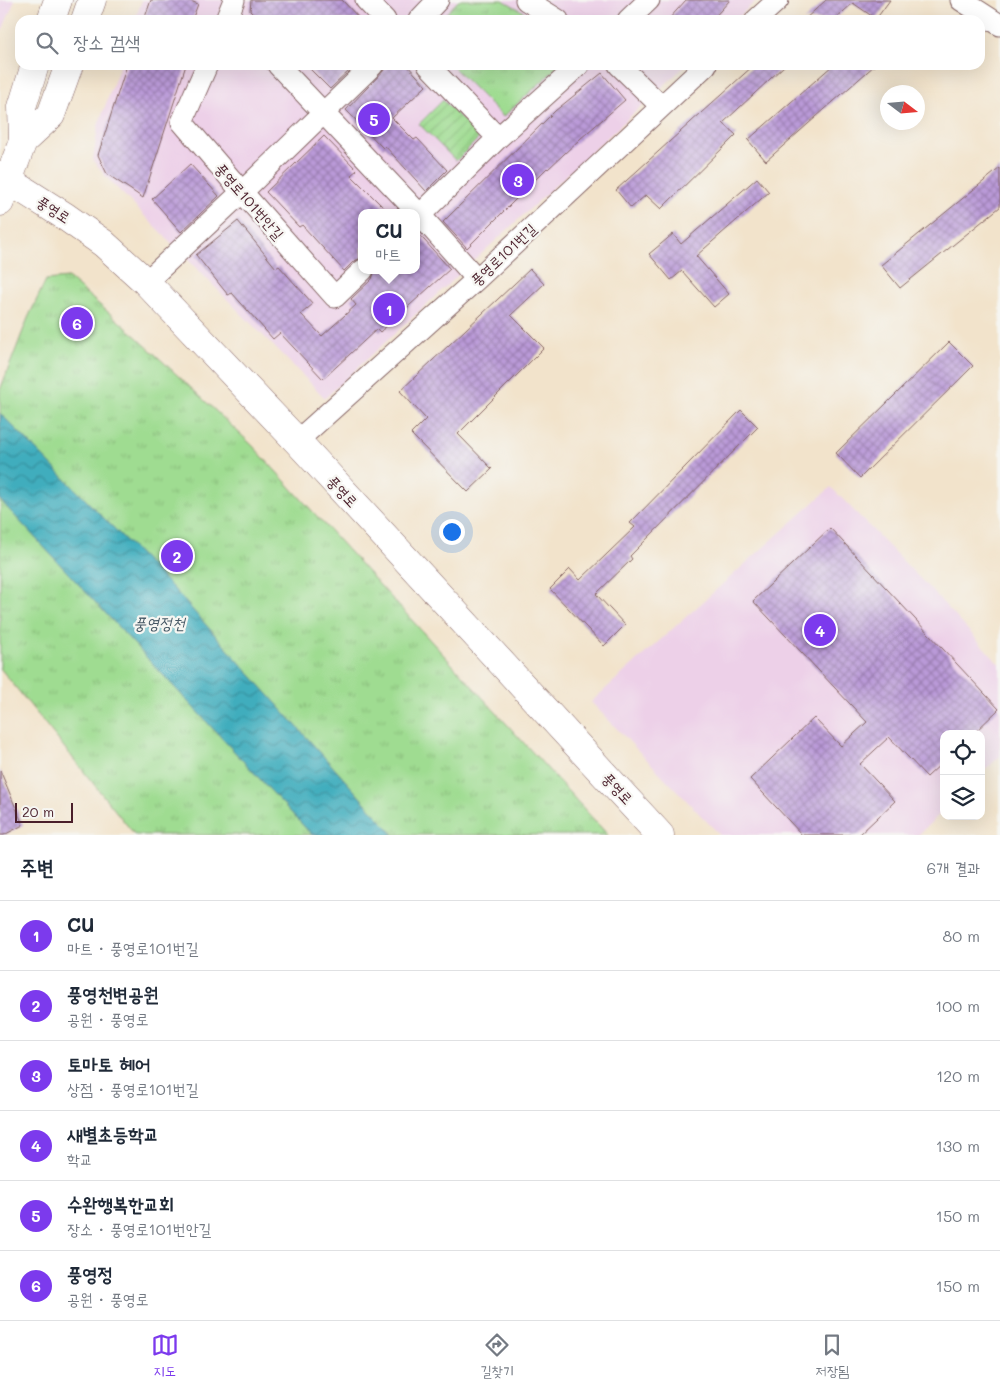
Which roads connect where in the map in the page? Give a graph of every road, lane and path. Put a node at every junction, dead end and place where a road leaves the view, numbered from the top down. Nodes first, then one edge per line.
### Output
1 (58, 0) edge
2 (92, 0) edge
3 (366, 0) edge
4 (438, 0) edge
5 (526, 0) edge
6 (649, 0) edge
7 (778, 0) edge
8 (960, 0) edge
9 (53, 15) edge
10 (87, 15) edge
11 (380, 15) edge
12 (424, 15) edge
13 (550, 15) edge
14 (633, 15) edge
15 (762, 15) edge
16 (984, 15) edge
17 (985, 16) edge
18 (1000, 25) edge
19 (33, 70) edge
20 (67, 70) edge
21 (205, 70) edge
22 (283, 70) edge
23 (368, 70) edge
24 (433, 70) edge
25 (573, 70) edge
26 (624, 70) edge
27 (701, 70) edge
28 (661, 106) junction
29 (324, 114) junction
30 (498, 138) junction
31 (23, 141) junction
32 (3, 186) edge
33 (242, 192) junction
34 (411, 209) edge
35 (420, 215) edge
36 (420, 219) edge
37 (359, 274) edge
38 (477, 279) junction
39 (146, 282) junction
40 (297, 441) junction
41 (660, 835) edge

1 - 9 main road
2 - 10 main road
3 - 11 street
4 - 12 street
5 - 13 street
6 - 14 street
7 - 15 street
8 - 16 street
17 - 18 street
19 - 31 main road
20 - 31 main road
21 - 33 street, 풍영로101번안길
22 - 29 street
23 - 29 street
24 - 30 street
25 - 30 street
26 - 28 street
27 - 28 street, 풍영로101번길
28 - 38 street, 풍영로101번길
29 - 33 street
29 - 34 street
30 - 35 street
31 - 32 main road
32 - 39 main road, 풍영로
33 - 37 street, 풍영로101번안길
33 - 39 street
36 - 38 street
38 - 40 street, 풍영로101번길
39 - 40 main road, 풍영로
40 - 41 main road, 풍영로

